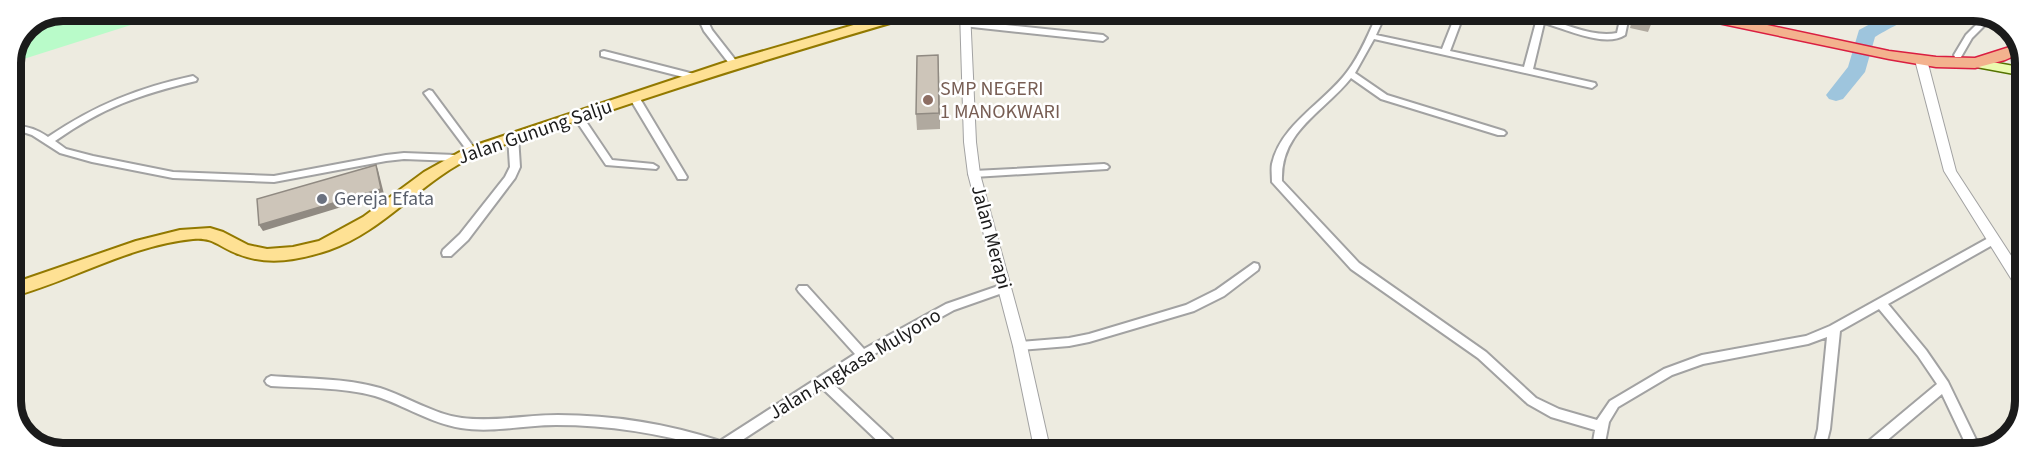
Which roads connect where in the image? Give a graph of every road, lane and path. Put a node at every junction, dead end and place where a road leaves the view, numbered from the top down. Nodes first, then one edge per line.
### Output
1 (704, 21) edge
2 (884, 21) edge
3 (964, 21) edge
4 (996, 21) edge
5 (1378, 21) edge
6 (1457, 21) edge
7 (1541, 21) edge
8 (1556, 21) edge
9 (1624, 21) edge
10 (1733, 21) edge
11 (1760, 21) edge
12 (1984, 23) edge
13 (1371, 36) junction
14 (1103, 38) dead end
15 (1845, 42) junction
16 (2012, 47) edge
17 (2012, 48) edge
18 (1889, 51) junction
19 (1445, 52) junction
20 (604, 54) dead end
21 (1958, 55) junction
22 (1921, 60) junction
23 (1975, 63) junction
24 (734, 64) junction
25 (2015, 70) edge
26 (1528, 71) junction
27 (1351, 74) junction
28 (695, 77) junction
29 (193, 79) dead end
30 (1592, 85) dead end
31 (429, 93) dead end
32 (634, 97) junction
33 (578, 116) junction
34 (21, 129) edge
35 (1501, 133) dead end
36 (513, 136) junction
37 (49, 141) junction
38 (472, 151) junction
39 (455, 158) junction
40 (653, 167) dead end
41 (1104, 167) dead end
42 (974, 174) junction
43 (682, 177) dead end
44 (1992, 240) junction
45 (447, 253) dead end
46 (1254, 267) dead end
47 (2015, 268) edge
48 (21, 287) edge
49 (1004, 288) junction
50 (803, 289) dead end
51 (1881, 303) junction
52 (1834, 329) junction
53 (1020, 346) junction
54 (863, 355) junction
55 (271, 381) dead end
56 (824, 382) junction
57 (1944, 385) junction
58 (1602, 427) junction
59 (695, 443) edge
60 (726, 443) edge
61 (888, 443) dead end
62 (1041, 443) edge
63 (1599, 443) edge
64 (1820, 443) edge
65 (1876, 443) edge
66 (1971, 443) edge

1 - 24 street
2 - 24 main road, Jalan Gunung Salju
3 - 42 street, Jalan Merapi
4 - 14 street
5 - 13 street
6 - 19 street
7 - 26 street
8 - 9 street
10 - 15 highway
11 - 15 highway
12 - 21 street
13 - 19 street
13 - 27 street
15 - 18 highway
16 - 21 highway
17 - 23 highway
18 - 21 highway
18 - 22 highway
19 - 26 street
20 - 28 street
22 - 23 highway
22 - 44 street
23 - 25 main road
24 - 28 main road, Jalan Gunung Salju
26 - 30 street
27 - 35 street
27 - 58 street
28 - 32 main road, Jalan Gunung Salju
29 - 37 street
31 - 38 street
32 - 33 main road, Jalan Gunung Salju
32 - 43 street
33 - 36 main road, Jalan Gunung Salju
33 - 40 street
34 - 37 street
36 - 38 main road, Jalan Gunung Salju
36 - 45 street
37 - 39 street
38 - 39 main road, Jalan Gunung Salju
39 - 48 main road, Jalan Gunung Salju
41 - 42 street
42 - 49 street, Jalan Merapi
44 - 47 street
44 - 51 street
46 - 53 street
49 - 53 street, Jalan Merapi
49 - 54 street, Jalan Angkasa Mulyono
50 - 54 street
51 - 52 street
51 - 57 street
52 - 58 street
52 - 64 street
53 - 62 street, Jalan Merapi
54 - 56 street, Jalan Angkasa Mulyono
55 - 59 street
56 - 60 street, Jalan Angkasa Mulyono
56 - 61 street
57 - 65 street
57 - 66 street
58 - 63 street

